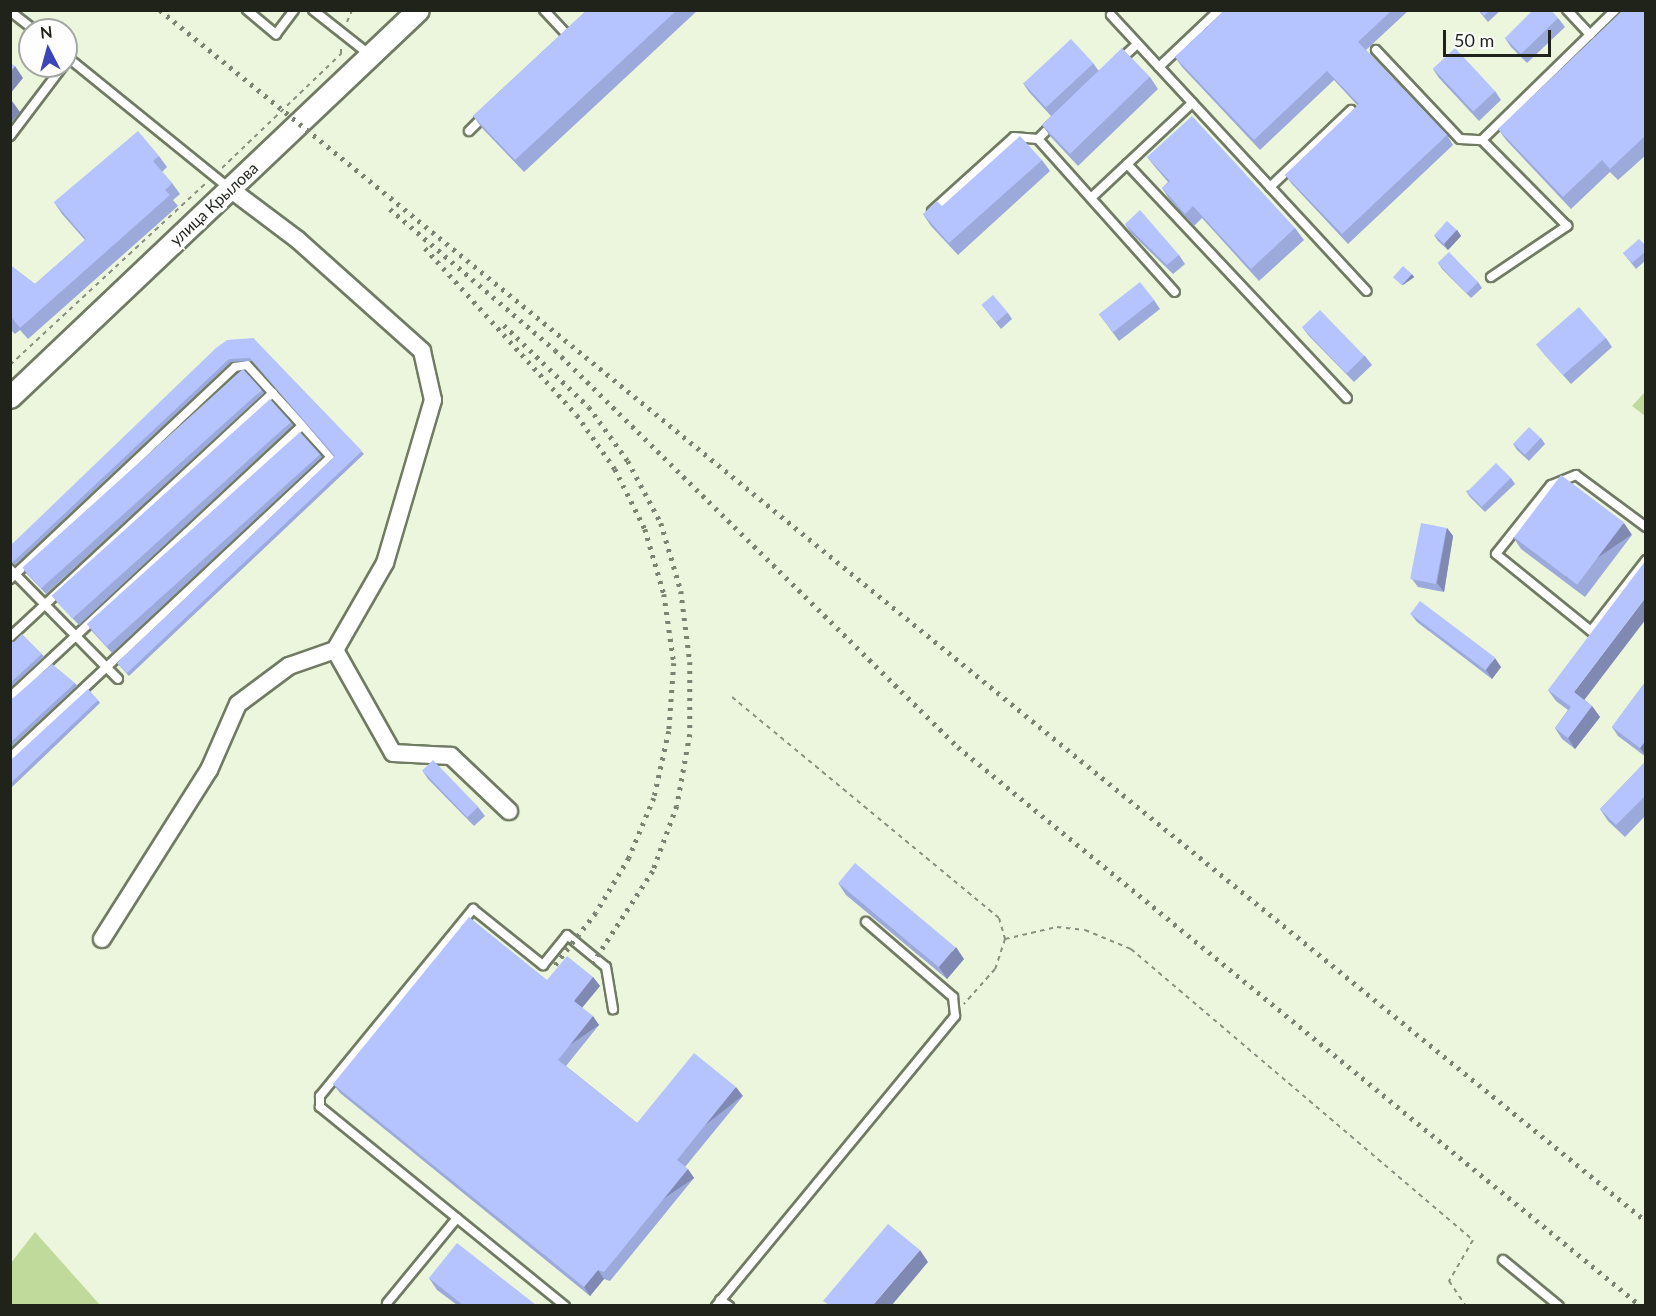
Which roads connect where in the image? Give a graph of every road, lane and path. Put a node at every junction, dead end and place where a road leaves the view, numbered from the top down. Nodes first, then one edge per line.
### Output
1 (247, 10) edge
2 (294, 10) edge
3 (313, 10) edge
4 (352, 10) edge
5 (418, 10) edge
6 (544, 10) edge
7 (1219, 10) edge
8 (1567, 10) edge
9 (1615, 10) edge
10 (1111, 15) dead end
11 (342, 33) junction
12 (1590, 35) junction
13 (560, 44) edge
14 (1137, 44) junction
15 (1376, 50) dead end
16 (370, 56) junction
17 (1112, 67) edge
18 (1159, 67) junction
19 (78, 70) edge
20 (53, 78) edge
21 (1192, 103) junction
22 (494, 107) edge
23 (1350, 110) edge
24 (1063, 115) edge
25 (469, 131) dead end
26 (10, 136) edge
27 (1038, 139) junction
28 (1482, 140) junction
29 (1127, 165) junction
30 (214, 176) junction
31 (1270, 187) junction
32 (230, 189) junction
33 (1091, 198) junction
34 (927, 216) edge
35 (1491, 277) dead end
36 (1367, 291) dead end
37 (1175, 292) dead end
38 (10, 365) edge
39 (273, 393) junction
40 (10, 397) edge
41 (1347, 398) dead end
42 (303, 425) junction
43 (1646, 527) edge
44 (1646, 560) edge
45 (12, 574) edge
46 (45, 604) junction
47 (76, 636) junction
48 (10, 637) edge
49 (335, 650) junction
50 (106, 667) junction
51 (118, 679) dead end
52 (10, 697) edge
53 (732, 697) dead end
54 (10, 757) edge
55 (509, 811) dead end
56 (866, 922) edge
57 (102, 939) dead end
58 (1005, 939) junction
59 (613, 1009) dead end
60 (955, 1016) junction
61 (456, 1218) junction
62 (1503, 1260) dead end
63 (387, 1303) dead end
64 (718, 1303) edge
65 (565, 1305) edge
66 (729, 1305) edge
67 (1466, 1305) edge
68 (1559, 1305) edge

1 - 2 lane
3 - 11 lane
4 - 11 path
5 - 16 street, улица Крылова
6 - 13 lane
7 - 18 lane
8 - 12 lane
9 - 12 lane
10 - 14 lane
11 - 16 lane
11 - 30 path
12 - 28 lane
14 - 17 lane
14 - 18 lane
15 - 28 lane
16 - 32 street, улица Крылова
18 - 21 lane
19 - 30 lane
20 - 26 lane
21 - 29 lane
21 - 31 lane
22 - 25 lane
23 - 31 lane
24 - 27 lane
27 - 33 lane
27 - 34 lane
28 - 35 lane
29 - 33 lane
29 - 41 lane
30 - 32 lane
30 - 38 path
31 - 36 lane
32 - 40 street, улица Крылова
32 - 49 street
33 - 37 lane
39 - 42 lane
39 - 45 lane
39 - 46 lane
42 - 47 lane
42 - 50 lane
43 - 44 lane
45 - 46 lane
46 - 47 lane
46 - 48 lane
47 - 50 lane
47 - 52 lane
49 - 55 street
49 - 57 street
50 - 51 lane
50 - 54 lane
53 - 58 path
56 - 60 lane
58 - 60 path
58 - 67 path
59 - 61 lane
60 - 64 lane
61 - 63 lane
61 - 65 lane
62 - 68 lane
64 - 66 lane

